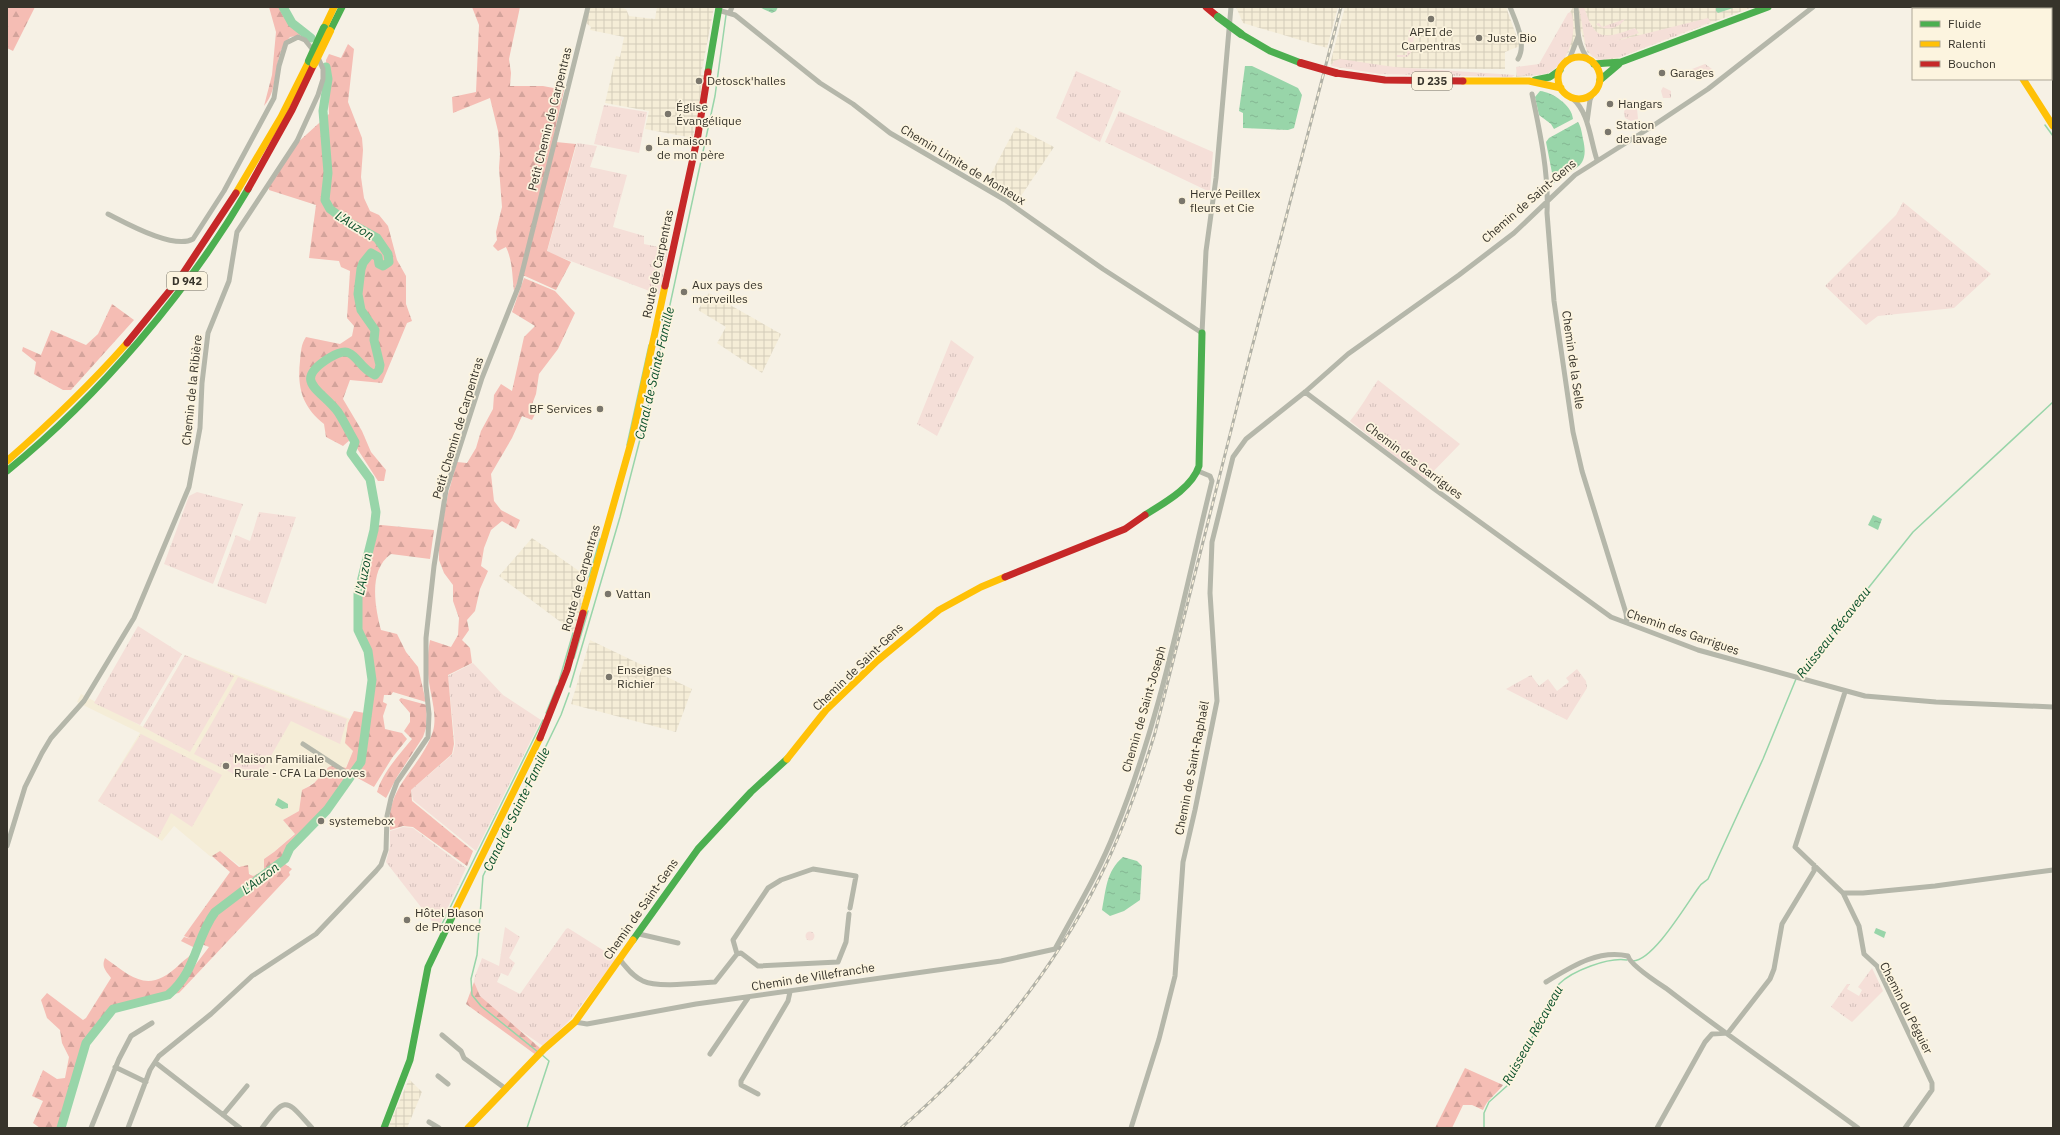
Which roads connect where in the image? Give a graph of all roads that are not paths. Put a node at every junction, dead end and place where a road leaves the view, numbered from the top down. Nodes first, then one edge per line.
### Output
1 (334, 7) edge
2 (342, 7) edge
3 (588, 7) edge
4 (1206, 7) edge
5 (1231, 7) edge
6 (1510, 7) edge
7 (1576, 7) edge
8 (1768, 7) edge
9 (1813, 7) edge
10 (719, 9) edge
11 (731, 10) edge
12 (327, 30) junction
13 (1578, 36) junction
14 (1518, 59) dead end
15 (1569, 60) junction
16 (1591, 62) junction
17 (1621, 62) junction
18 (312, 63) junction
19 (1560, 70) junction
20 (1600, 80) junction
21 (2024, 80) edge
22 (1529, 81) junction
23 (1561, 88) junction
24 (1593, 93) junction
25 (1532, 94) dead end
26 (1572, 98) junction
27 (1587, 123) junction
28 (2053, 126) edge
29 (1597, 160) junction
30 (1548, 200) junction
31 (108, 214) dead end
32 (1202, 333) junction
33 (1305, 392) junction
34 (7, 461) edge
35 (7, 471) edge
36 (1198, 471) junction
37 (1627, 623) junction
38 (1845, 692) junction
39 (2053, 707) edge
40 (303, 744) dead end
41 (344, 771) dead end
42 (7, 846) edge
43 (1814, 865) junction
44 (2053, 870) edge
45 (1844, 893) junction
46 (639, 934) junction
47 (678, 943) dead end
48 (1055, 949) joint
49 (737, 954) junction
50 (620, 960) junction
51 (1546, 982) dead end
52 (790, 992) junction
53 (748, 998) junction
54 (575, 1022) junction
55 (152, 1023) dead end
56 (1728, 1034) junction
57 (442, 1035) dead end
58 (710, 1054) dead end
59 (156, 1063) junction
60 (115, 1067) junction
61 (438, 1076) dead end
62 (146, 1082) junction
63 (448, 1084) dead end
64 (246, 1086) dead end
65 (506, 1089) junction
66 (758, 1094) dead end
67 (223, 1116) junction
68 (429, 1122) dead end
69 (91, 1128) edge
70 (128, 1128) edge
71 (240, 1128) edge
72 (262, 1128) edge
73 (312, 1128) edge
74 (384, 1128) edge
75 (439, 1128) edge
76 (468, 1128) edge
77 (1131, 1128) edge
78 (1657, 1128) edge
79 (1858, 1128) edge
80 (1905, 1128) edge

1 - 12 main road, D 942
2 - 12 main road, D 942
3 - 59 street, Petit Chemin de Carpentras
4 - 22 main road, D 235, bridge
5 - 32 street
6 - 14 street
7 - 13 street
8 - 17 main road
9 - 29 street, Chemin de Saint-Gens
10 - 11 street, Chemin Limite de Monteux
10 - 74 main road, Route de Carpentras
11 - 32 street, Chemin Limite de Monteux
12 - 18 main road, D 942, bridge
13 - 15 street
13 - 16 street
15 - 16 main road
15 - 19 main road
16 - 17 main road
16 - 20 main road
17 - 20 main road
18 - 34 main road, D 942
18 - 35 main road, D 942
19 - 22 main road, D 235
19 - 23 main road
20 - 24 main road
21 - 28 main road
22 - 23 main road, D 235
23 - 26 main road
24 - 26 main road
24 - 27 street
25 - 30 street, Chemin de la Selle
26 - 27 street
27 - 29 street
29 - 30 street, Chemin de Saint-Gens
30 - 33 street, Chemin de Saint-Gens
30 - 37 street, Chemin de la Selle
31 - 42 street, Chemin de la Ribière
32 - 36 main road
33 - 37 street, Chemin des Garrigues
33 - 77 street, Chemin de Saint-Raphaël
36 - 46 main road, Chemin de Saint-Gens
36 - 48 street, Chemin de Saint-Joseph
37 - 38 street, Chemin des Garrigues
38 - 39 street, Chemin des Garrigues
38 - 43 street, Chemin du Péguier
40 - 41 street
43 - 45 street, Chemin du Péguier
43 - 56 street
44 - 45 street
45 - 80 street, Chemin du Péguier
46 - 47 street
46 - 50 main road, Chemin de Saint-Gens
48 - 52 street, Chemin de Villefranche
49 - 49 street
49 - 50 street
50 - 54 main road, Chemin de Saint-Gens
51 - 56 street
52 - 53 street, Chemin de Villefranche
52 - 66 street
53 - 54 street, Chemin de Villefranche
53 - 58 street
54 - 65 main road, Chemin de Saint-Gens
55 - 60 street
56 - 78 street
56 - 79 street
57 - 65 street
59 - 62 street, Petit Chemin de Carpentras
59 - 67 street
60 - 62 street
60 - 69 street
61 - 63 street
62 - 70 street, Petit Chemin de Carpentras
64 - 67 street
65 - 76 main road, Chemin de Saint-Gens
67 - 71 street
68 - 75 street
72 - 73 street

